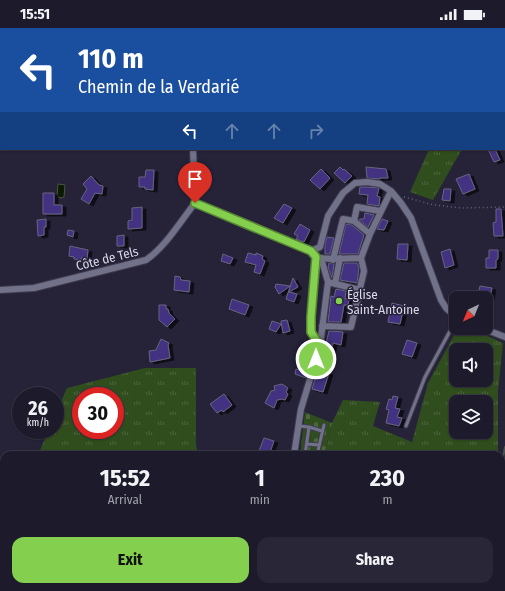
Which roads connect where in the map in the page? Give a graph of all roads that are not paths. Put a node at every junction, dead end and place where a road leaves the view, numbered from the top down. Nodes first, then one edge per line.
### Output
1 (193, 150) edge
2 (391, 191) junction
3 (195, 203) junction
4 (380, 211) junction
5 (354, 221) junction
6 (370, 234) junction
7 (311, 251) junction
8 (319, 258) junction
9 (361, 258) junction
10 (336, 259) junction
11 (331, 283) junction
12 (0, 290) edge
13 (360, 290) junction
14 (449, 310) edge
15 (322, 326) junction
16 (449, 333) edge
17 (493, 333) edge
18 (505, 338) edge
19 (320, 346) junction
20 (324, 425) dead end
21 (299, 426) junction
22 (309, 426) junction
23 (406, 426) dead end
24 (322, 431) junction
25 (307, 444) junction
26 (319, 445) junction
27 (295, 451) edge
28 (306, 451) edge
29 (318, 451) edge

1 - 3 street
2 - 4 street
2 - 7 street
2 - 14 street
3 - 7 street
3 - 12 street, Côte de Tels
4 - 5 street
4 - 6 street
5 - 6 street
5 - 10 street
6 - 9 street
7 - 8 street
8 - 10 street
8 - 11 street
8 - 19 street
9 - 10 street
9 - 13 street
10 - 11 street
11 - 13 street
11 - 15 street
13 - 15 street
15 - 19 street
16 - 23 lane
17 - 18 street
19 - 21 street
20 - 24 lane
21 - 22 lane
21 - 27 street
22 - 24 lane
22 - 25 lane
24 - 26 lane
25 - 26 lane
25 - 28 lane
26 - 29 lane

